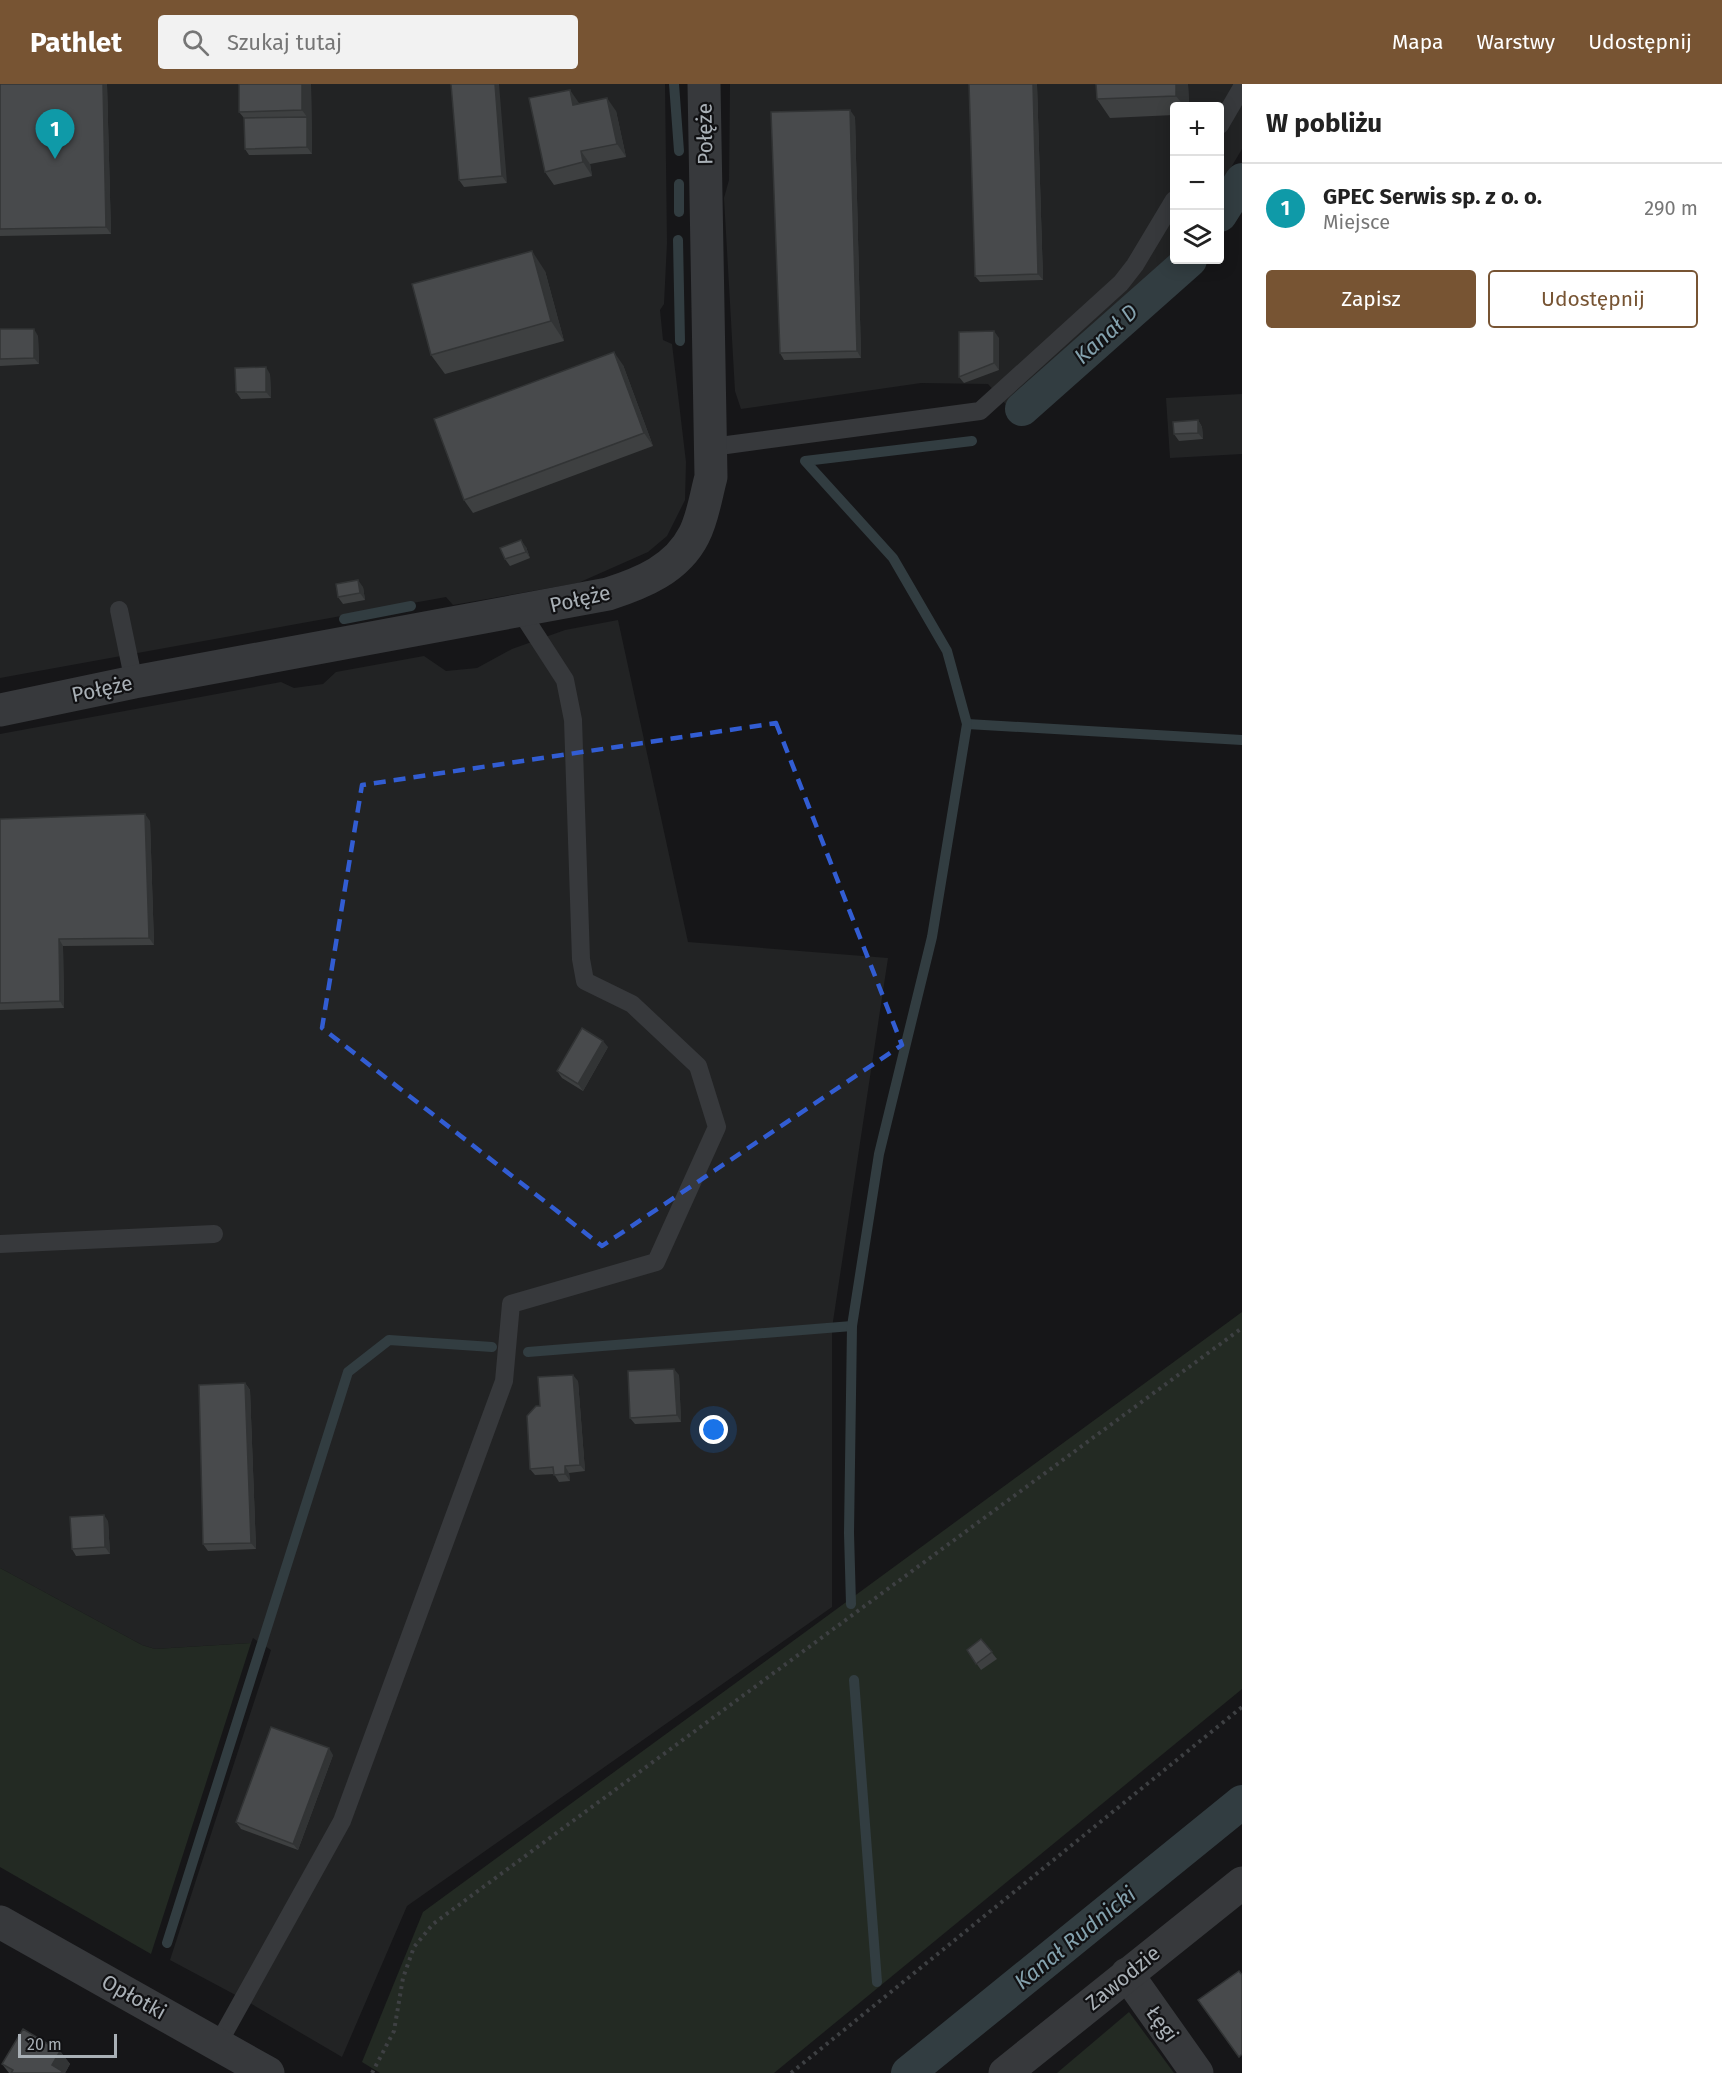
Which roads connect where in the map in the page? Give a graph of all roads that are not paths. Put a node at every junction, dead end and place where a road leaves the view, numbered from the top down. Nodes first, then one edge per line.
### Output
1 (704, 84) edge
2 (1242, 87) edge
3 (1224, 118) edge
4 (1170, 207) edge
5 (712, 447) junction
6 (119, 610) dead end
7 (521, 612) junction
8 (134, 682) junction
9 (0, 710) edge
10 (214, 1234) dead end
11 (0, 1244) edge
12 (1242, 1883) edge
13 (0, 1922) edge
14 (1127, 1974) junction
15 (218, 2044) junction
16 (268, 2073) edge
17 (1005, 2073) edge
18 (1197, 2073) edge

1 - 5 street, Połęże
2 - 3 lane
4 - 5 lane
5 - 7 street, Połęże
6 - 8 lane
7 - 8 street, Połęże
7 - 15 lane
8 - 9 street, Połęże
10 - 11 lane
12 - 14 street, Zawodzie
13 - 15 street, Opłotki
14 - 17 street, Zawodzie
14 - 18 street, Łęgi
15 - 16 street, Opłotki

